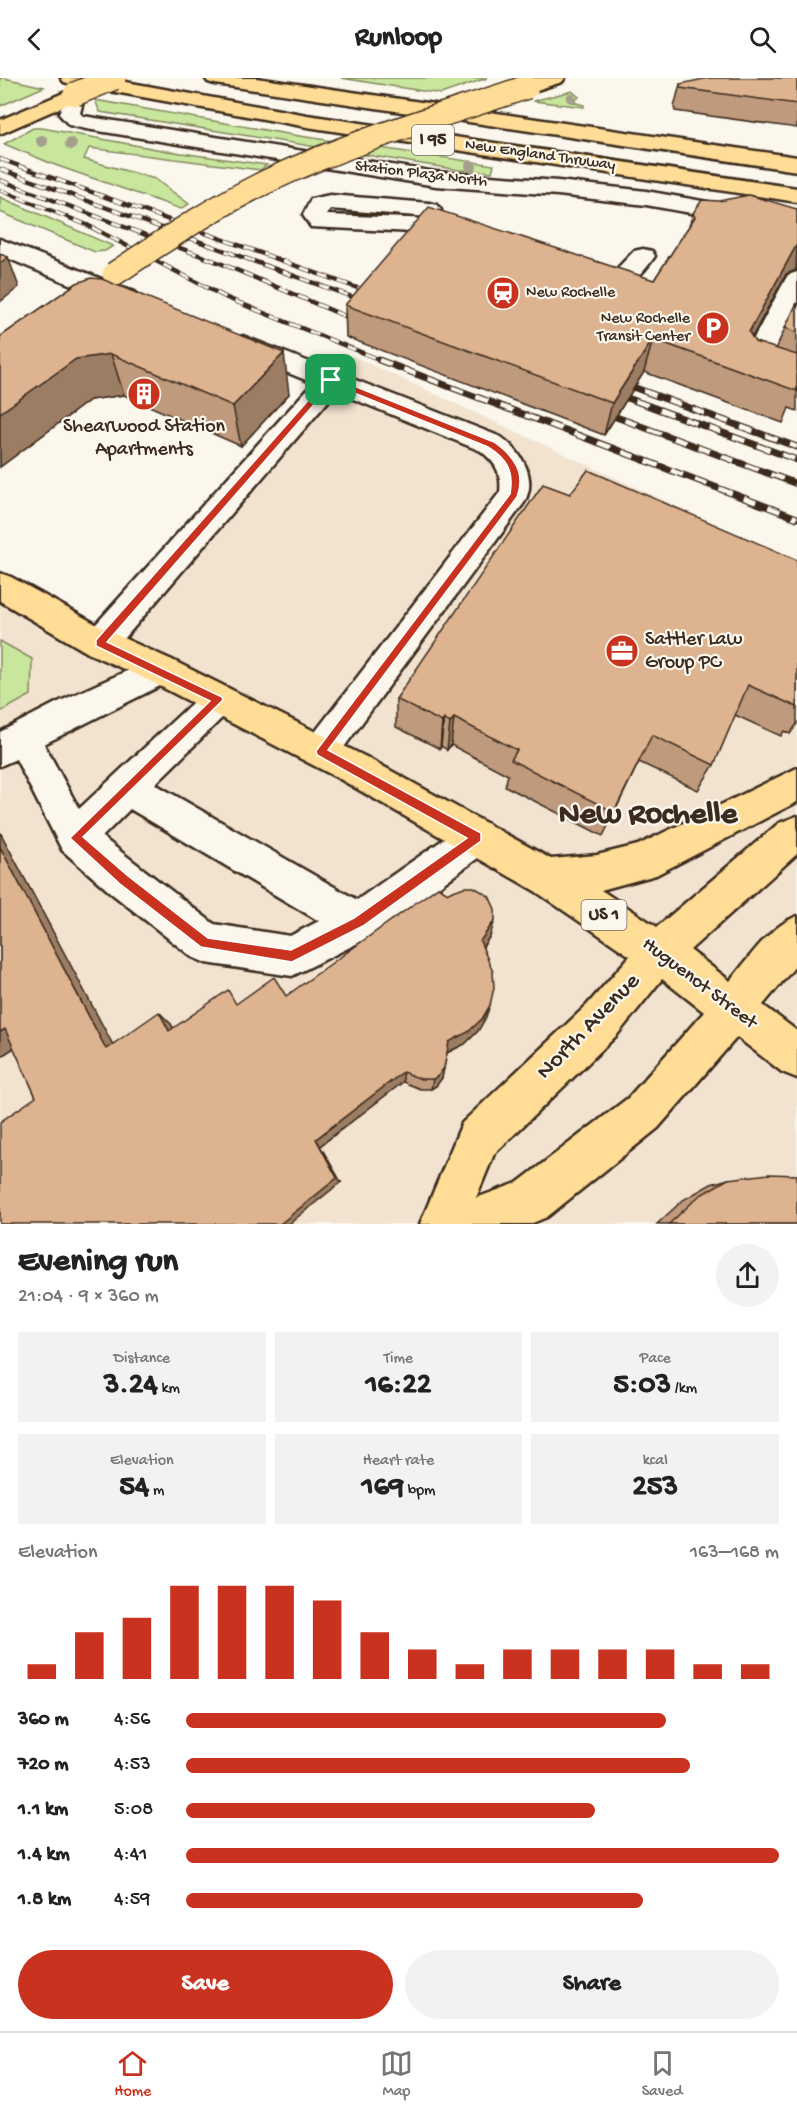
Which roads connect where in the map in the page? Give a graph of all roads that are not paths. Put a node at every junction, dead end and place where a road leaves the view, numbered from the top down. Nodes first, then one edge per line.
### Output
1 (114, 78) edge
2 (215, 78) edge
3 (555, 78) edge
4 (532, 83) edge
5 (73, 86) edge
6 (0, 128) edge
7 (797, 164) edge
8 (436, 179) junction
9 (797, 195) edge
10 (797, 225) edge
11 (459, 238) edge
12 (0, 246) edge
13 (643, 256) dead end
14 (571, 276) edge
15 (105, 280) junction
16 (797, 280) edge
17 (73, 301) edge
18 (145, 305) edge
19 (221, 336) edge
20 (331, 380) junction
21 (797, 381) edge
22 (0, 586) edge
23 (100, 643) junction
24 (160, 670) junction
25 (218, 700) junction
26 (12, 744) edge
27 (321, 751) junction
28 (797, 784) edge
29 (128, 788) junction
30 (797, 834) edge
31 (477, 837) junction
32 (75, 838) junction
33 (548, 878) junction
34 (358, 922) junction
35 (797, 936) edge
36 (659, 952) junction
37 (734, 1010) junction
38 (797, 1057) edge
39 (443, 1224) edge
40 (469, 1224) edge

1 - 5 main road, bridge
2 - 7 main road, New England Thruway / I 95
3 - 4 main road
4 - 15 main road, bridge
5 - 6 main road
5 - 8 street, Station Plaza North
5 - 9 main road, New England Thruway / I 95
8 - 10 street, Station Plaza North
8 - 11 street
12 - 15 street
13 - 14 street
15 - 17 main road
15 - 18 street
16 - 21 street
19 - 20 street
20 - 23 street
20 - 27 street
22 - 23 main road, Huguenot Street / US 1
23 - 24 main road, Huguenot Street / US 1
24 - 25 main road, Huguenot Street / US 1
24 - 26 street
25 - 27 main road, Huguenot Street / US 1
25 - 29 street
26 - 32 street
27 - 31 main road, Huguenot Street / US 1
28 - 33 main road
29 - 32 street
29 - 34 street
30 - 36 main road, North Avenue
31 - 33 main road, Huguenot Street / US 1
31 - 34 street
32 - 34 street
33 - 36 main road, Huguenot Street / US 1
35 - 37 main road
36 - 37 main road, Huguenot Street / US 1
36 - 39 main road, North Avenue
37 - 38 main road, Huguenot Street / US 1
37 - 40 main road

